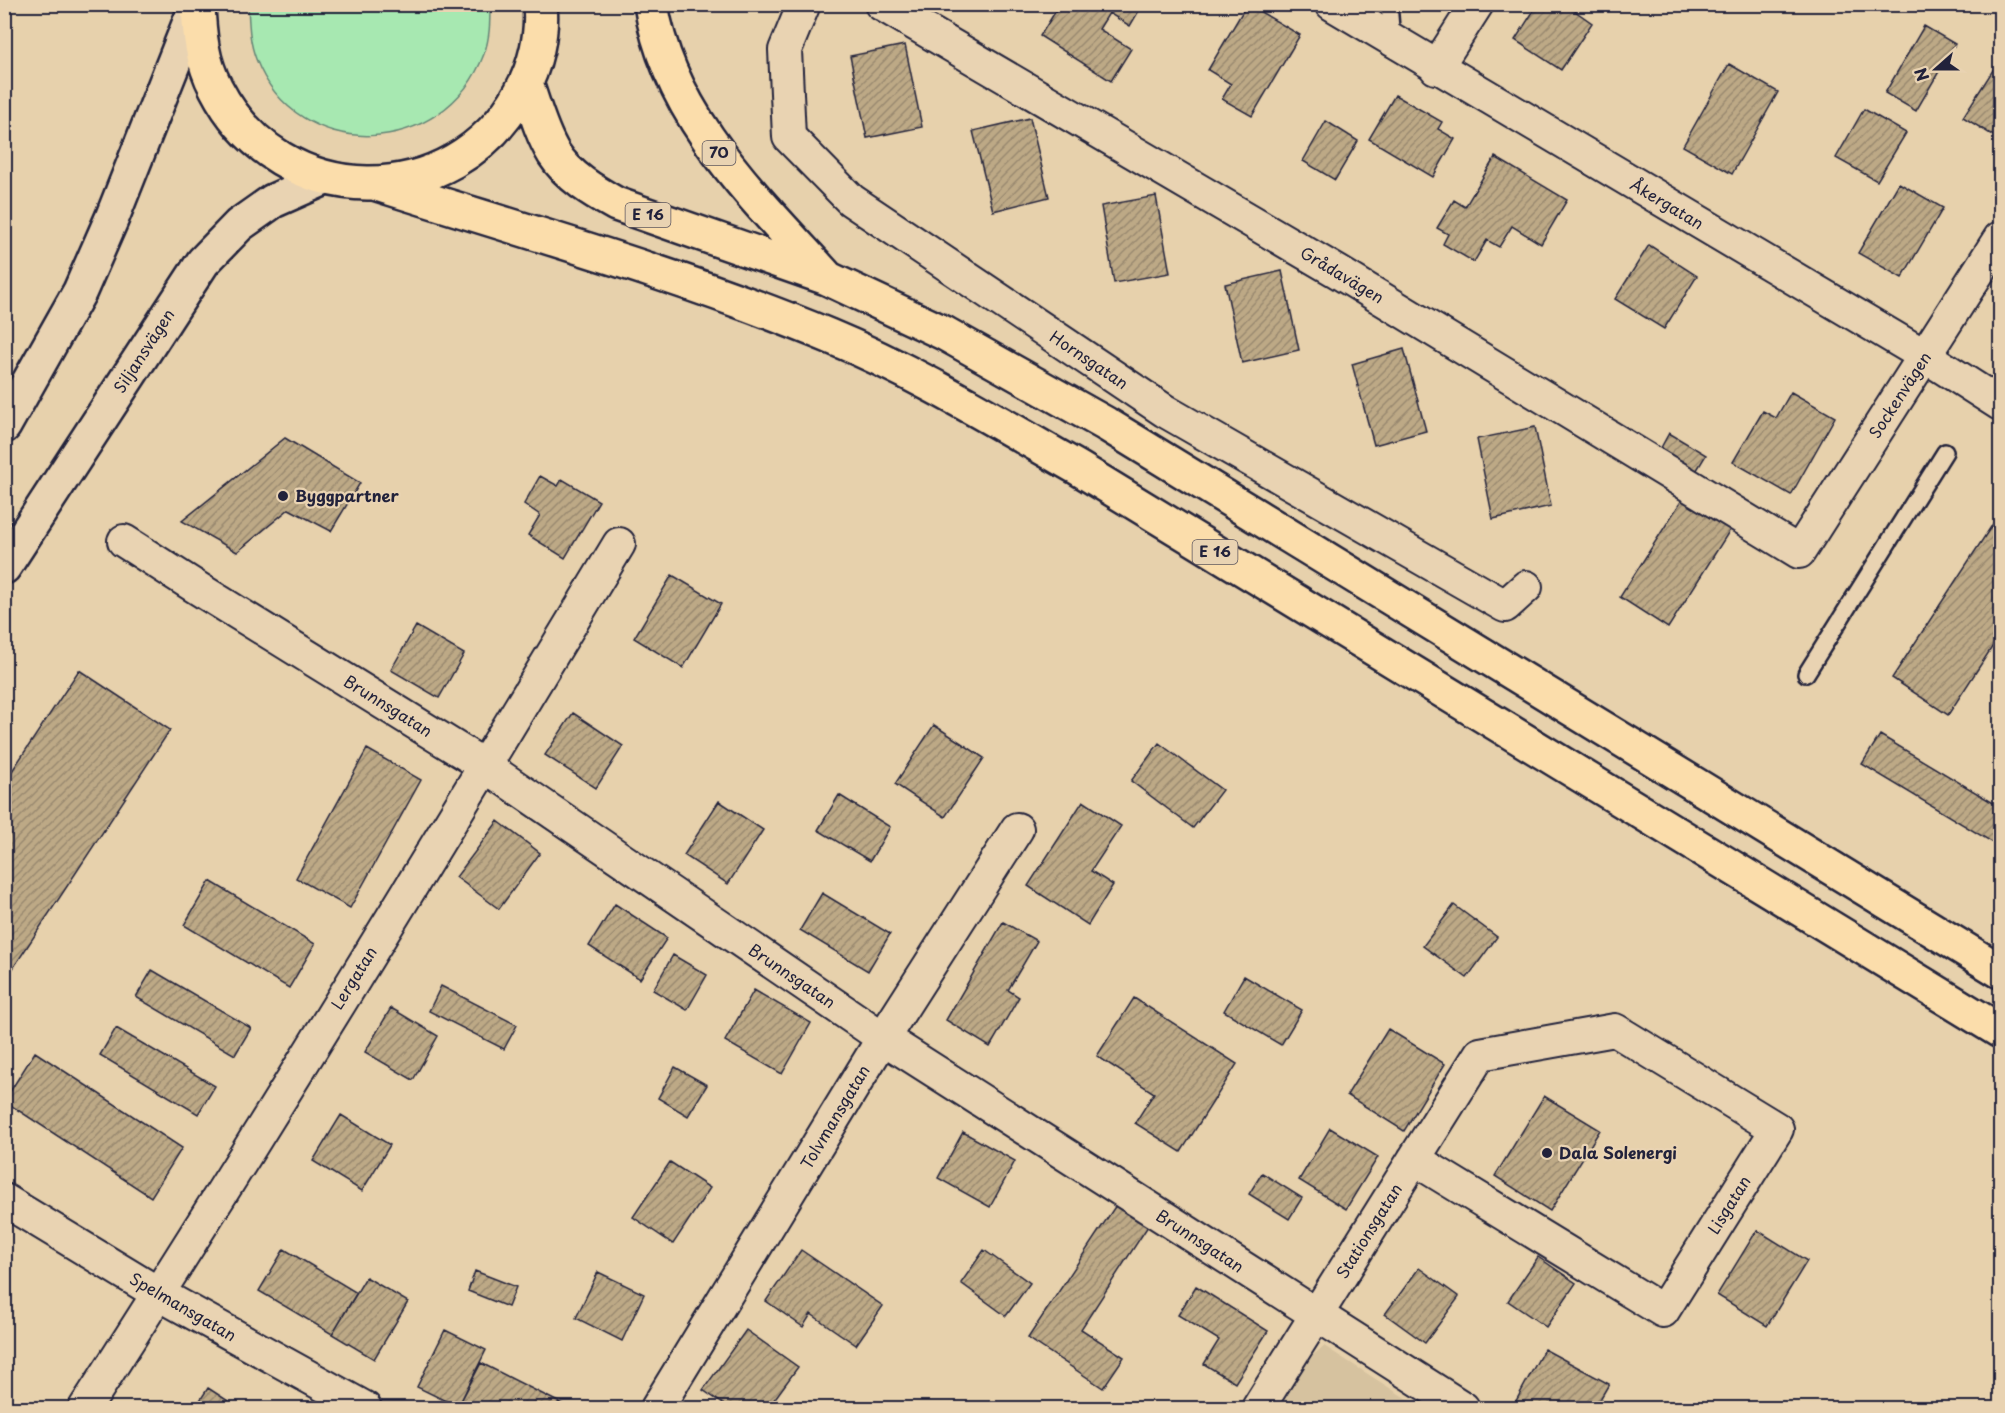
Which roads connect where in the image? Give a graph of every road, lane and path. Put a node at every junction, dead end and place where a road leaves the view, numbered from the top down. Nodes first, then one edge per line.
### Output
1 (198, 4) edge
2 (651, 4) edge
3 (804, 4) edge
4 (881, 4) edge
5 (1332, 4) edge
6 (1389, 4) edge
7 (1477, 4) edge
8 (542, 7) edge
9 (1392, 40) junction
10 (1436, 68) junction
11 (526, 84) junction
12 (325, 178) junction
13 (377, 184) junction
14 (2001, 238) edge
15 (828, 278) junction
16 (1925, 356) junction
17 (2001, 404) edge
18 (4, 426) edge
19 (1945, 452) dead end
20 (124, 541) dead end
21 (619, 544) dead end
22 (1799, 552) joint
23 (4, 567) edge
24 (1526, 587) dead end
25 (1806, 674) dead end
26 (485, 766) junction
27 (1017, 829) dead end
28 (2001, 971) edge
29 (2001, 1031) edge
30 (883, 1038) junction
31 (1480, 1054) joint
32 (1414, 1159) junction
33 (4, 1200) edge
34 (159, 1294) junction
35 (1316, 1315) junction
36 (85, 1408) edge
37 (365, 1408) edge
38 (657, 1408) edge
39 (1258, 1408) edge
40 (1463, 1408) edge

1 - 12 highway
1 - 18 street
2 - 15 highway, 70
3 - 24 street, Hornsgatan
4 - 22 street, Grådavägen
5 - 9 street, Åkergatan
6 - 9 lane
7 - 10 street
8 - 11 highway
9 - 10 street, Åkergatan
10 - 16 street, Åkergatan
11 - 13 highway
11 - 15 highway, E 16
12 - 13 highway
12 - 23 street, Siljansvägen
13 - 29 highway, E 16
14 - 16 street, Sockenvägen
15 - 28 highway, E 16
16 - 17 street, Åkergatan
16 - 22 street, Sockenvägen
19 - 25 lane
20 - 26 street, Brunnsgatan
21 - 26 street, Lergatan
26 - 30 street, Brunnsgatan
26 - 34 street, Lergatan
27 - 30 street, Tolvmansgatan
30 - 35 street, Brunnsgatan
30 - 38 street, Tolvmansgatan
31 - 32 street, Stationsgatan
31 - 32 street, Lisgatan
32 - 35 street, Stationsgatan
33 - 34 street, Spelmansgatan
34 - 36 street, Lergatan
34 - 37 street, Spelmansgatan
35 - 39 street, Stationsgatan
35 - 40 street, Brunnsgatan

